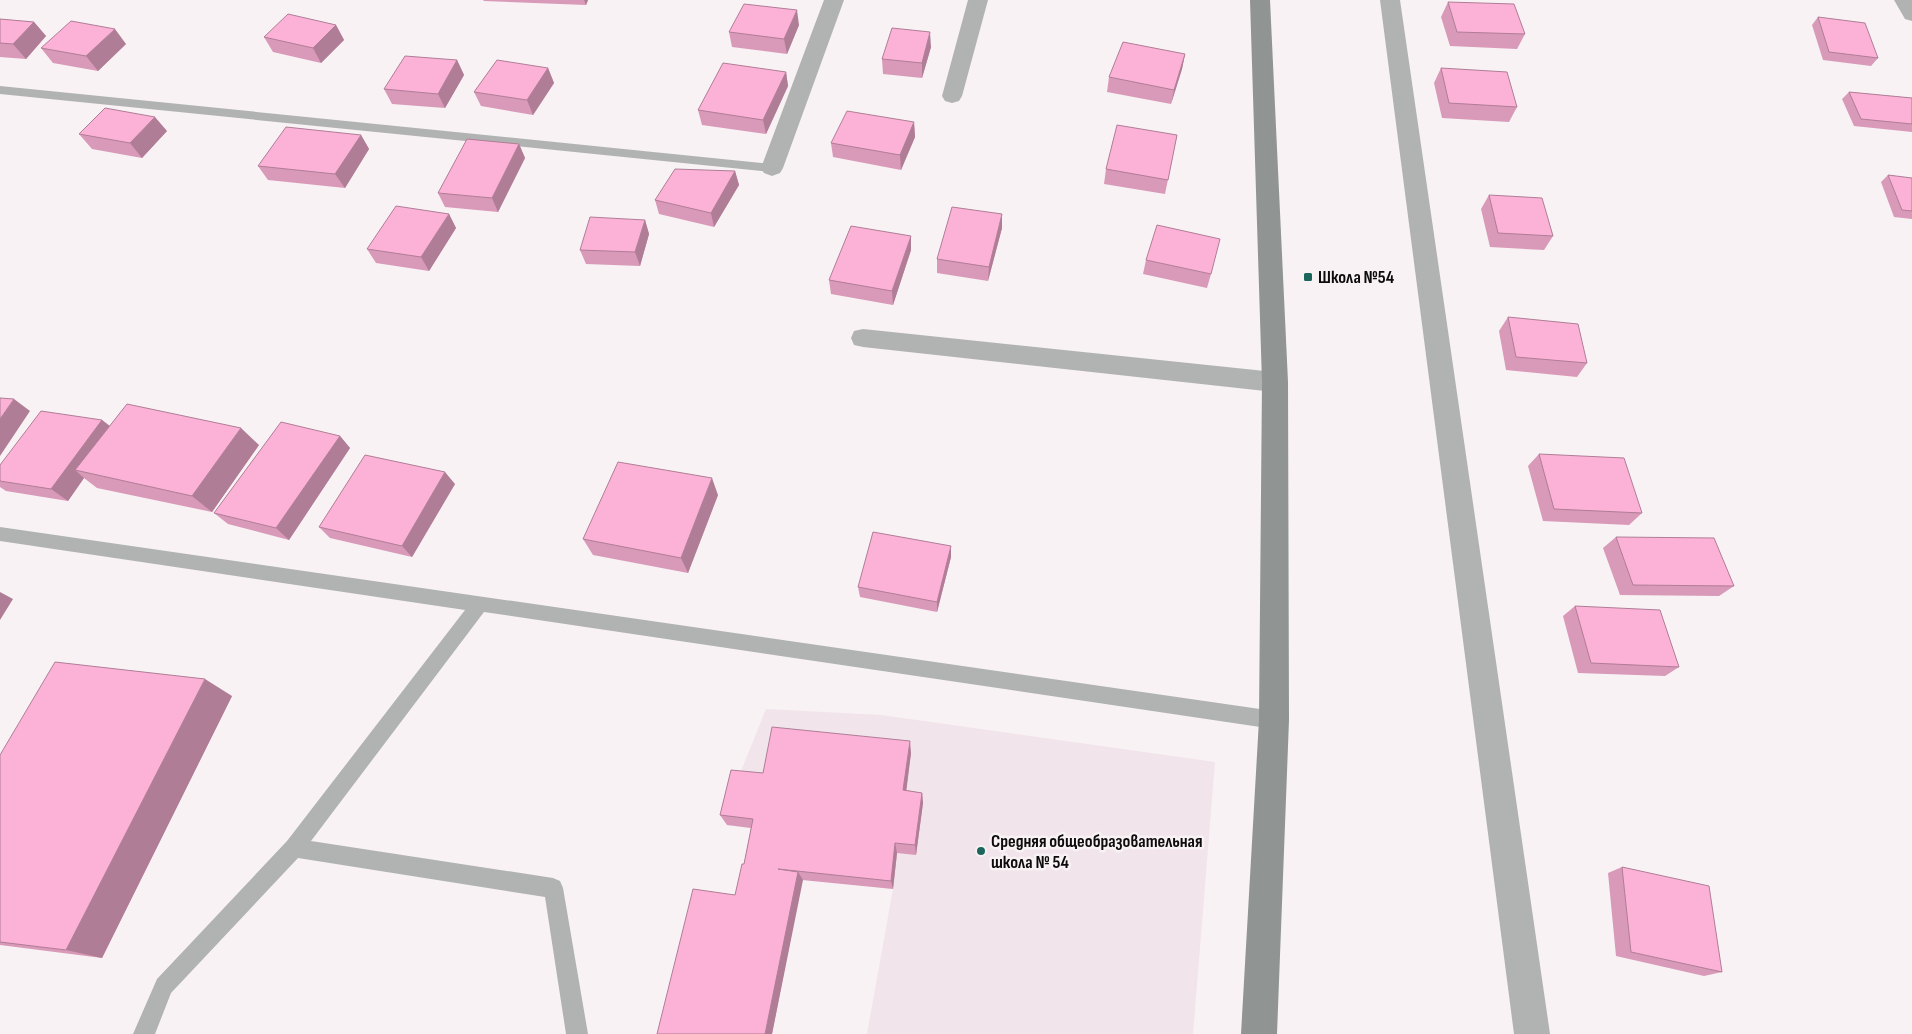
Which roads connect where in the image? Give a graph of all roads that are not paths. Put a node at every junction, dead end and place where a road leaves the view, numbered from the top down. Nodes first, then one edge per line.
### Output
1 (834, 0) edge
2 (978, 0) edge
3 (1260, 0) edge
4 (1390, 0) edge
5 (1904, 0) edge
6 (1912, 15) edge
7 (0, 90) edge
8 (952, 96) dead end
9 (772, 168) joint
10 (863, 338) dead end
11 (1275, 382) junction
12 (0, 534) edge
13 (480, 604) junction
14 (1274, 720) junction
15 (294, 848) junction
16 (144, 1034) edge
17 (577, 1034) edge
18 (1259, 1034) edge
19 (1532, 1034) edge

1 - 9 street
2 - 8 street
3 - 11 main road
4 - 19 street
5 - 6 street
7 - 9 lane
10 - 11 street
11 - 14 main road
12 - 13 lane
13 - 14 lane
13 - 15 lane
14 - 18 main road
15 - 16 lane
15 - 17 lane

